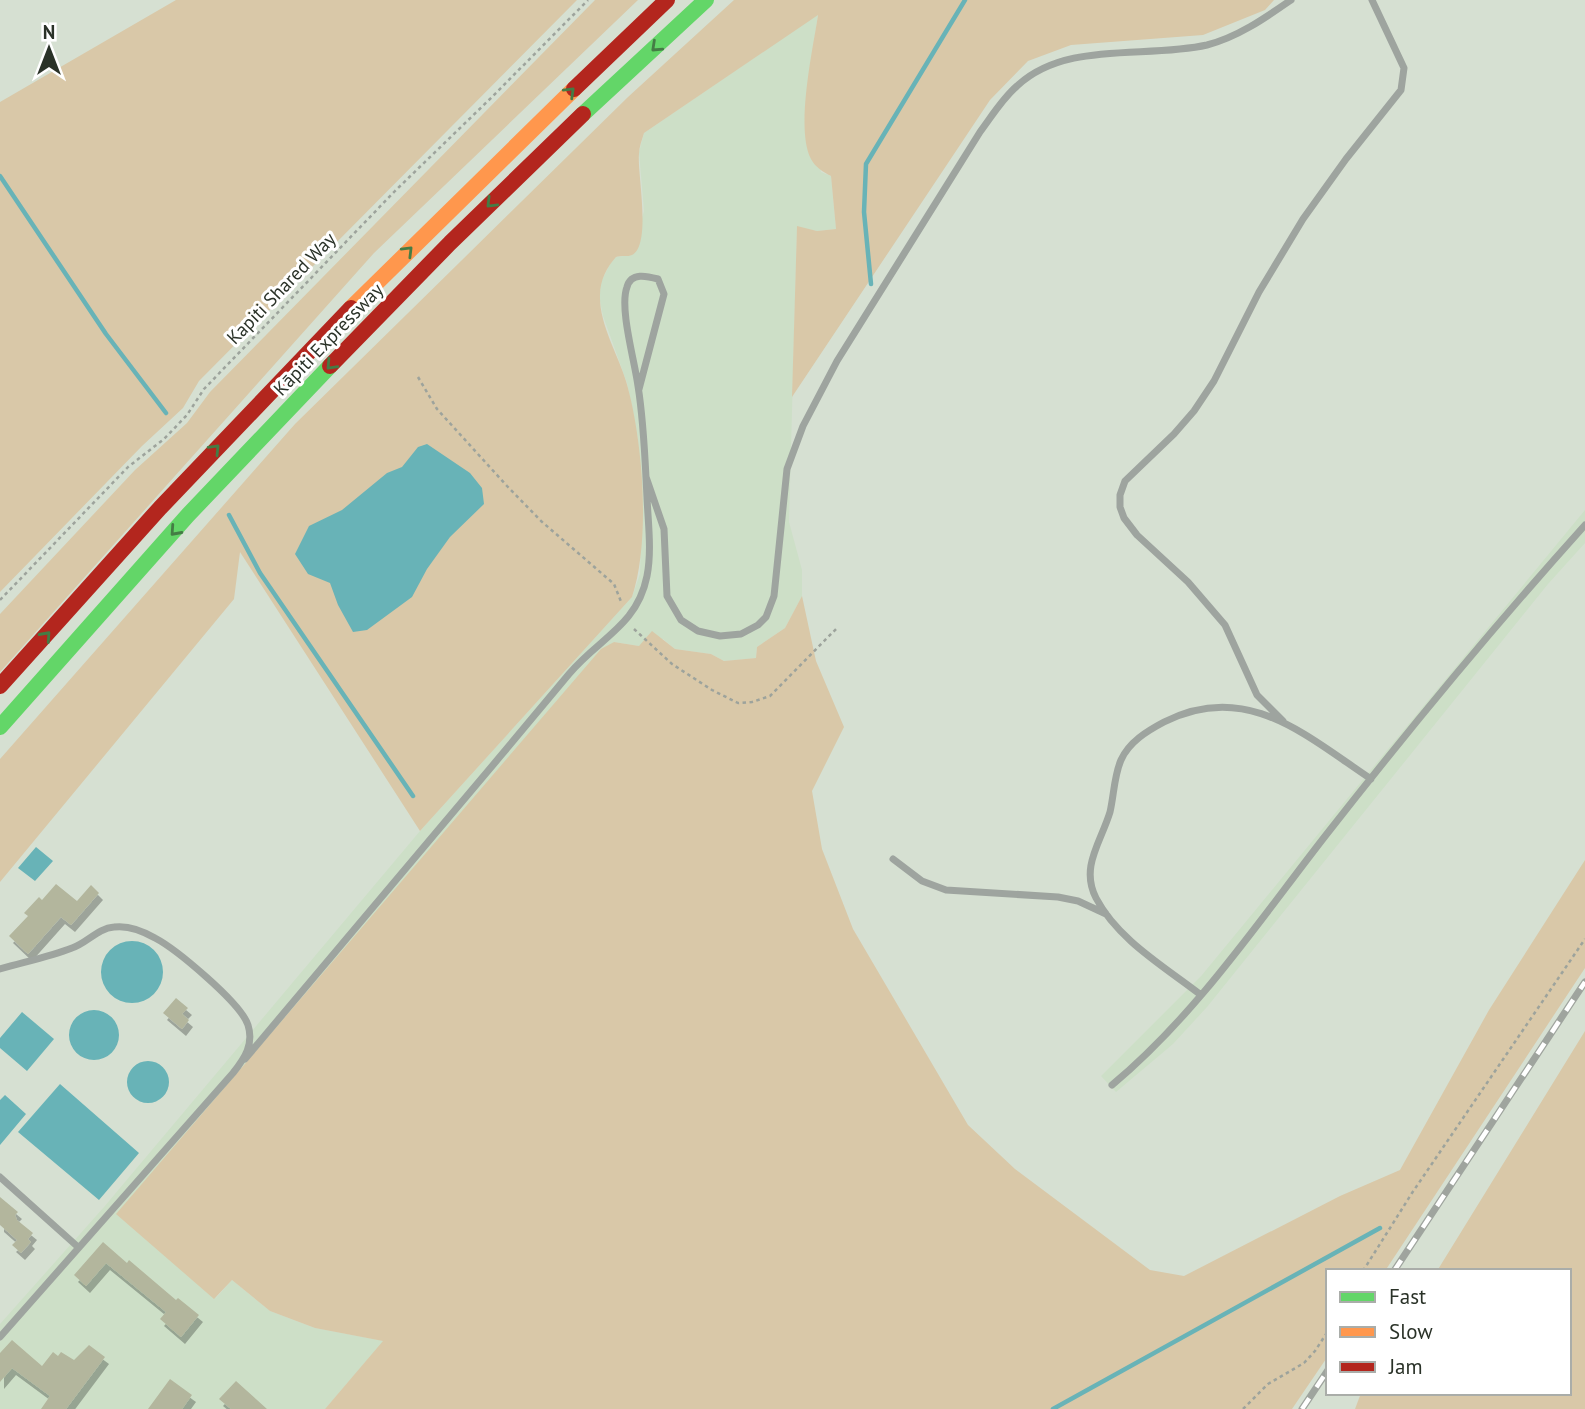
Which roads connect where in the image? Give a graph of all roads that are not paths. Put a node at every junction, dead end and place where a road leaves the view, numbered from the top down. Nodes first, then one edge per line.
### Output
1 (667, 0) edge
2 (706, 0) edge
3 (1291, 0) edge
4 (1372, 0) edge
5 (639, 388) junction
6 (646, 477) junction
7 (1585, 525) edge
8 (0, 686) edge
9 (1283, 721) junction
10 (0, 727) edge
11 (1371, 779) junction
12 (893, 859) dead end
13 (1107, 914) junction
14 (0, 969) edge
15 (1201, 995) junction
16 (245, 1059) junction
17 (1112, 1085) dead end
18 (0, 1177) edge
19 (78, 1247) junction
20 (0, 1337) edge

8 -> 1 highway, Kāpiti Expressway
2 -> 10 highway, Kāpiti Expressway
3 - 6 lane
4 - 9 lane
5 - 5 lane
5 - 6 lane
6 - 16 lane
7 - 11 lane
9 - 11 lane
9 - 13 lane
11 - 15 lane
12 - 13 lane
13 - 15 lane
14 - 16 lane
15 - 17 lane
16 - 19 lane
18 - 19 lane
19 - 20 lane

